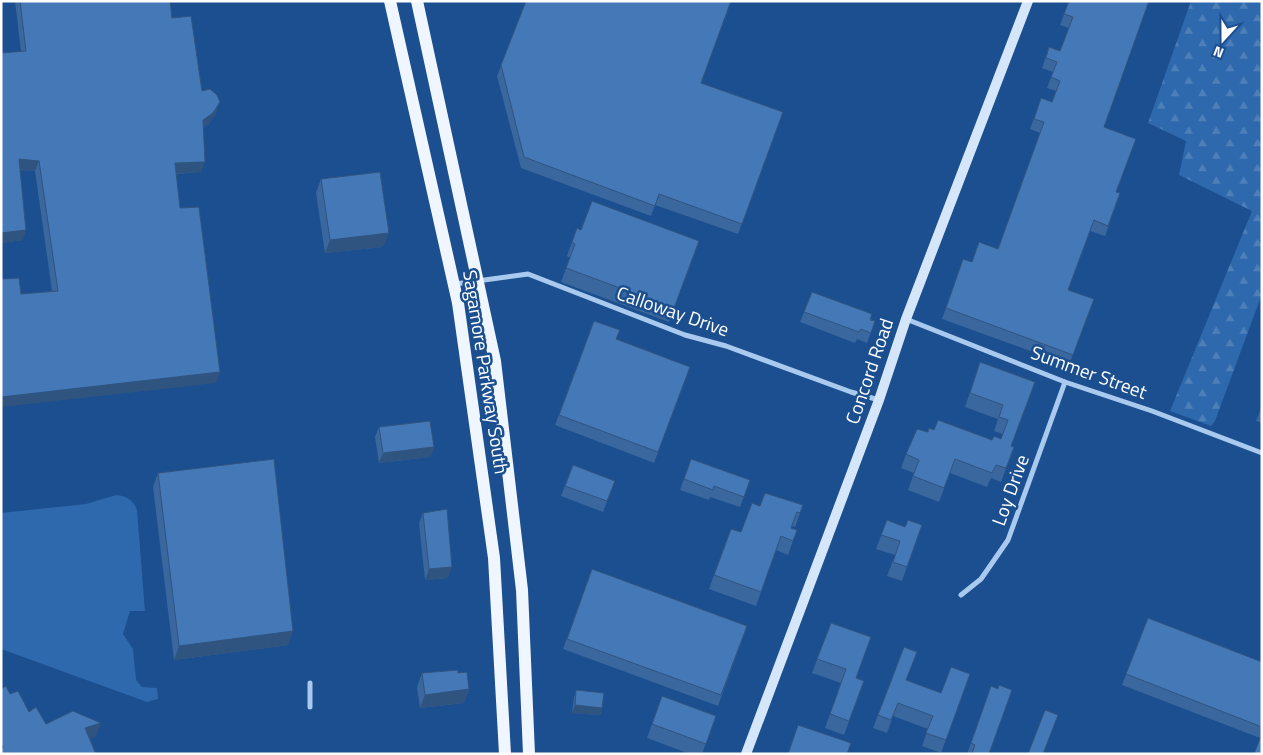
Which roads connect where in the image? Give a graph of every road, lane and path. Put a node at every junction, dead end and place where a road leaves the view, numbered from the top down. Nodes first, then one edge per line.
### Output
1 (390, 1) edge
2 (417, 1) edge
3 (1028, 1) edge
4 (478, 279) junction
5 (454, 284) junction
6 (906, 319) junction
7 (1065, 382) junction
8 (879, 400) junction
9 (1262, 453) edge
10 (961, 595) dead end
11 (310, 683) dead end
12 (310, 707) dead end
13 (505, 754) edge
14 (529, 754) edge
15 (746, 754) edge

1 - 5 main road, Sagamore Parkway South
2 - 4 main road, Sagamore Parkway South
3 - 6 street, Concord Road
4 - 5 street, Calloway Drive
4 - 8 street, Calloway Drive
4 - 14 main road, Sagamore Parkway South
5 - 13 main road, Sagamore Parkway South
6 - 7 street, Summer Street
6 - 8 street, Concord Road
7 - 9 street, Summer Street
7 - 10 street, Loy Drive
8 - 15 street, Concord Road
11 - 12 street

